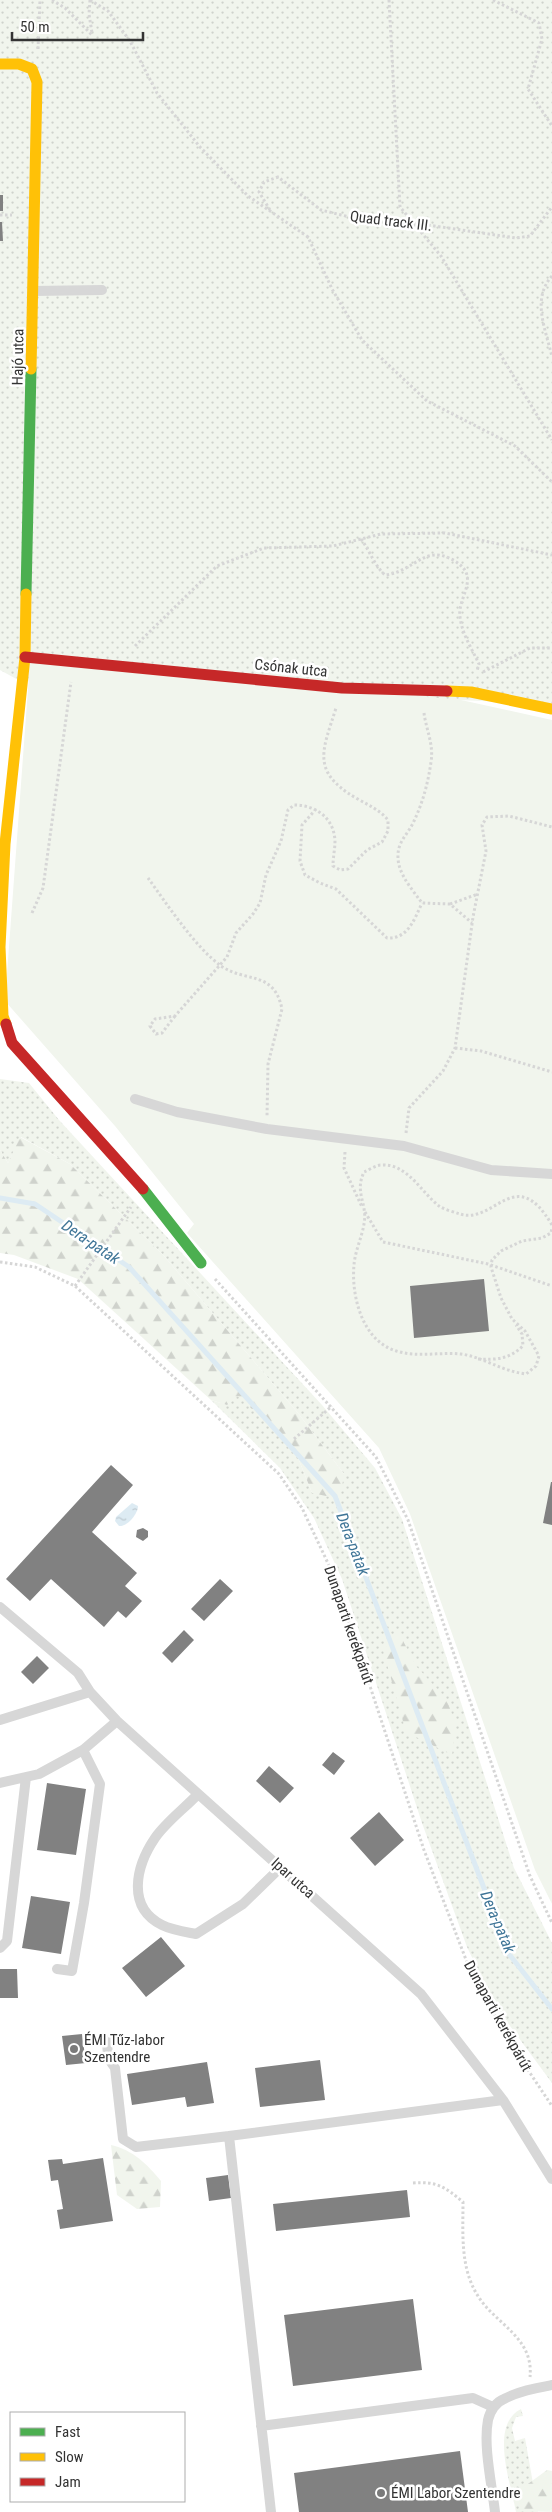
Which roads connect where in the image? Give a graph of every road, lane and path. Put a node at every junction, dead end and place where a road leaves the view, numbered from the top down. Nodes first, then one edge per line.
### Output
1 (40, 0) edge
2 (52, 0) edge
3 (90, 0) edge
4 (389, 0) edge
5 (493, 0) edge
6 (0, 64) edge
7 (32, 69) junction
8 (552, 126) edge
9 (552, 207) edge
10 (272, 213) junction
11 (0, 215) edge
12 (8, 215) dead end
13 (414, 223) junction
14 (552, 276) edge
15 (102, 290) dead end
16 (34, 291) junction
17 (552, 357) edge
18 (552, 440) edge
19 (552, 482) edge
20 (361, 539) junction
21 (552, 556) edge
22 (552, 648) edge
23 (25, 657) junction
24 (75, 662) junction
25 (115, 666) junction
26 (342, 688) junction
27 (425, 692) junction
28 (552, 709) edge
29 (317, 809) junction
30 (552, 827) edge
31 (148, 878) dead end
32 (478, 894) junction
33 (422, 903) junction
34 (450, 904) junction
35 (32, 913) dead end
36 (472, 923) junction
37 (221, 965) junction
38 (175, 1016) junction
39 (454, 1048) junction
40 (552, 1072) edge
41 (135, 1099) dead end
42 (267, 1129) junction
43 (345, 1139) junction
44 (404, 1146) junction
45 (552, 1174) edge
46 (128, 1211) dead end
47 (552, 1227) edge
48 (0, 1262) edge
49 (201, 1264) joint
50 (75, 1286) junction
51 (552, 1286) edge
52 (512, 1319) junction
53 (475, 1359) junction
54 (332, 1406) junction
55 (294, 1439) dead end
56 (0, 1607) edge
57 (90, 1692) junction
58 (0, 1720) edge
59 (117, 1721) junction
60 (83, 1750) junction
61 (26, 1777) junction
62 (0, 1783) edge
63 (198, 1794) junction
64 (280, 1868) junction
65 (552, 1923) edge
66 (0, 1948) edge
67 (57, 1969) dead end
68 (90, 2041) dead end
69 (503, 2100) junction
70 (552, 2106) edge
71 (229, 2136) junction
72 (552, 2180) edge
73 (413, 2183) dead end
74 (552, 2385) edge
75 (528, 2390) junction
76 (493, 2407) junction
77 (261, 2426) junction
78 (271, 2512) edge
79 (495, 2512) edge

1 - 7 path
2 - 3 path
3 - 10 path
4 - 13 path
5 - 8 path
6 - 7 street
7 - 16 street, Hajó utca
9 - 13 path, Quad track III.
10 - 13 path, Quad track III.
10 - 19 path
11 - 12 path
13 - 18 path
14 - 17 path
15 - 16 lane
16 - 23 street, Hajó utca
20 - 21 path
20 - 22 path
20 - 25 path
23 - 24 street, Csónak utca
23 - 49 street, Hajó utca
24 - 25 street, Csónak utca
24 - 35 path
25 - 26 street, Csónak utca
26 - 27 street, Csónak utca
26 - 29 path
27 - 28 street, Csónak utca
27 - 33 path
29 - 33 path
29 - 37 path
30 - 32 path
31 - 37 path
32 - 34 path
32 - 36 path
33 - 34 path
34 - 36 path
36 - 39 path
37 - 38 path
37 - 42 path
38 - 38 path
39 - 40 path
39 - 44 path
41 - 42 lane
42 - 43 lane
43 - 44 lane
43 - 51 path
44 - 45 lane
46 - 50 path
47 - 52 path
47 - 53 path
48 - 50 path, Dunaparti kerékpárút
49 - 54 path
50 - 70 path, Dunaparti kerékpárút
52 - 53 path
52 - 53 path
54 - 55 path
54 - 65 path
56 - 57 lane, Ipar utca
57 - 58 lane
57 - 59 lane, Ipar utca
59 - 60 lane
59 - 63 lane, Ipar utca
60 - 61 lane
60 - 67 lane
61 - 62 lane
61 - 66 lane
63 - 64 lane, Ipar utca
63 - 64 lane
64 - 69 lane, Ipar utca
68 - 71 lane
69 - 71 lane
69 - 72 lane, Ipar utca
71 - 77 lane
73 - 75 path
74 - 75 lane
75 - 76 lane
76 - 77 lane
76 - 79 lane
77 - 78 lane

